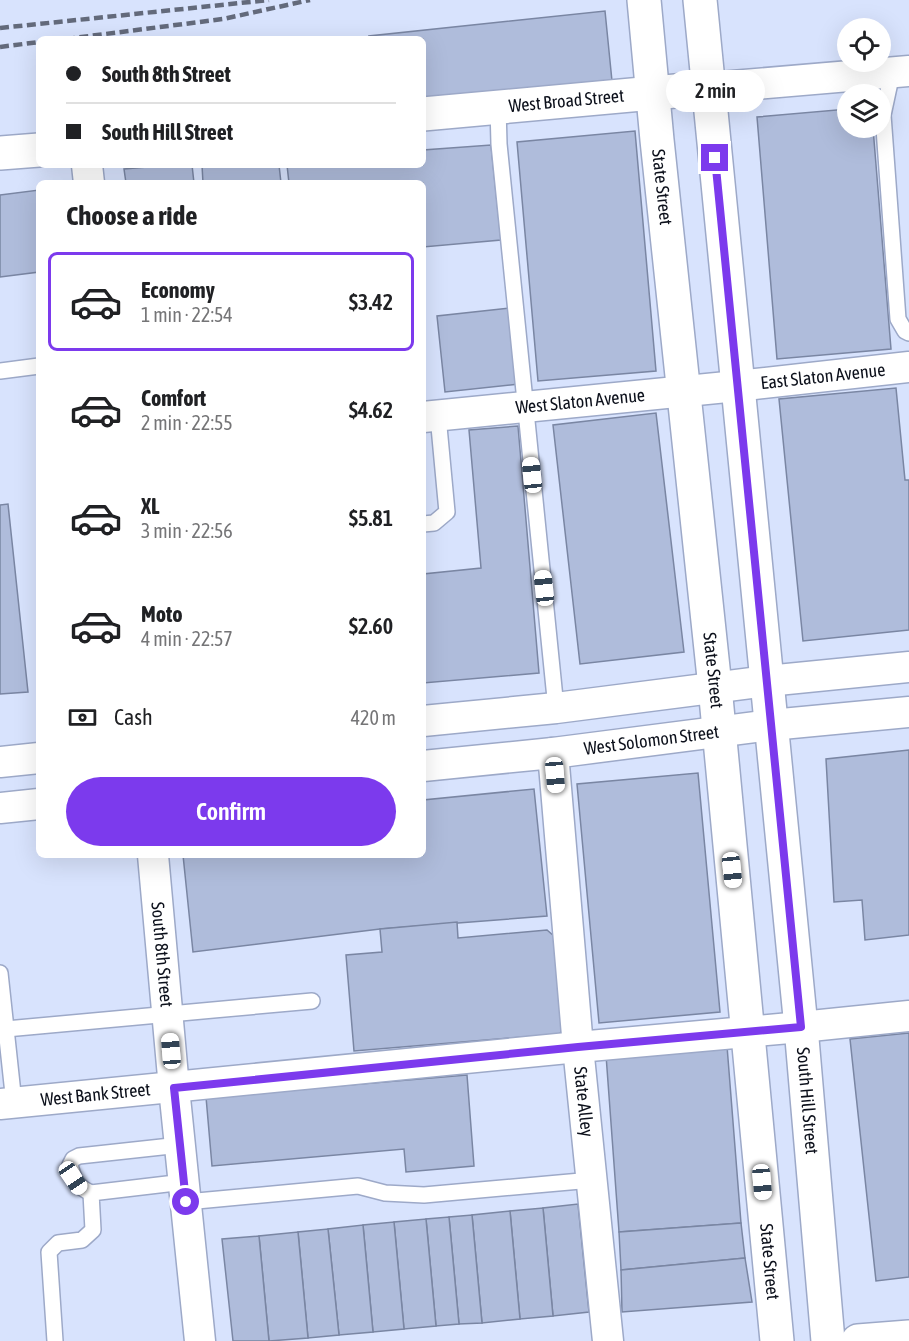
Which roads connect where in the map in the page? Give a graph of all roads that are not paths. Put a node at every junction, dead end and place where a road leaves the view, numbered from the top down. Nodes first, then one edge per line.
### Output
1 (645, 0) edge
2 (700, 0) edge
3 (900, 72) edge
4 (708, 88) junction
5 (653, 93) junction
6 (498, 107) junction
7 (426, 114) edge
8 (36, 150) edge
9 (0, 153) edge
10 (909, 333) edge
11 (36, 366) edge
12 (909, 367) edge
13 (0, 370) edge
14 (737, 386) junction
15 (684, 390) junction
16 (525, 407) junction
17 (430, 416) edge
18 (426, 524) edge
19 (909, 668) edge
20 (767, 681) junction
21 (715, 687) junction
22 (556, 708) junction
23 (909, 712) edge
24 (426, 721) edge
25 (771, 725) junction
26 (719, 731) junction
27 (553, 753) junction
28 (36, 758) edge
29 (0, 762) edge
30 (426, 766) edge
31 (36, 804) edge
32 (0, 808) edge
33 (153, 858) edge
34 (0, 973) edge
35 (312, 1001) dead end
36 (167, 1014) junction
37 (909, 1016) edge
38 (801, 1027) junction
39 (6, 1029) junction
40 (748, 1031) junction
41 (578, 1047) junction
42 (174, 1088) junction
43 (7, 1104) edge
44 (180, 1145) junction
45 (592, 1180) junction
46 (91, 1192) junction
47 (185, 1192) junction
48 (909, 1337) edge
49 (55, 1341) edge
50 (200, 1341) edge
51 (608, 1341) edge
52 (777, 1341) edge
53 (828, 1341) edge
54 (858, 1341) edge

1 - 5 main road, State Street
2 - 4 main road, South Hill Street
3 - 4 street
3 - 10 lane
4 - 5 main road, West Broad Street
4 - 14 main road, South Hill Street
5 - 6 main road, West Broad Street
5 - 15 main road, State Street
6 - 7 main road, West Broad Street
6 - 16 lane
8 - 9 main road
11 - 13 lane
12 - 14 street, East Slaton Avenue
14 - 15 street, West Slaton Avenue
14 - 20 main road, South Hill Street
15 - 16 street, West Slaton Avenue
15 - 21 main road, State Street
16 - 17 street, West Slaton Avenue
16 - 22 lane
17 - 18 lane
19 - 20 street
20 - 21 street
20 - 25 main road, South Hill Street
21 - 22 street
21 - 26 main road, State Street
22 - 24 street
23 - 25 street, West Solomon Street
25 - 26 street, West Solomon Street
25 - 38 main road, South Hill Street
26 - 27 street, West Solomon Street
26 - 40 main road, State Street
27 - 30 street, West Solomon Street
27 - 41 street, State Alley
28 - 29 street
31 - 32 street
33 - 36 street, South 8th Street
34 - 39 lane
35 - 36 lane
36 - 39 lane
36 - 42 street, South 8th Street
37 - 38 street, West Bank Street
38 - 40 street, West Bank Street
38 - 53 main road, South Hill Street
39 - 43 lane
40 - 41 street, West Bank Street
40 - 52 main road, State Street
41 - 42 street, West Bank Street
41 - 45 street, State Alley
42 - 43 street, West Bank Street
42 - 44 street, South 8th Street
44 - 46 lane
44 - 47 street, South 8th Street
45 - 47 lane
45 - 51 street, State Alley
46 - 47 lane
46 - 49 lane
47 - 50 street, South 8th Street
48 - 54 main road

